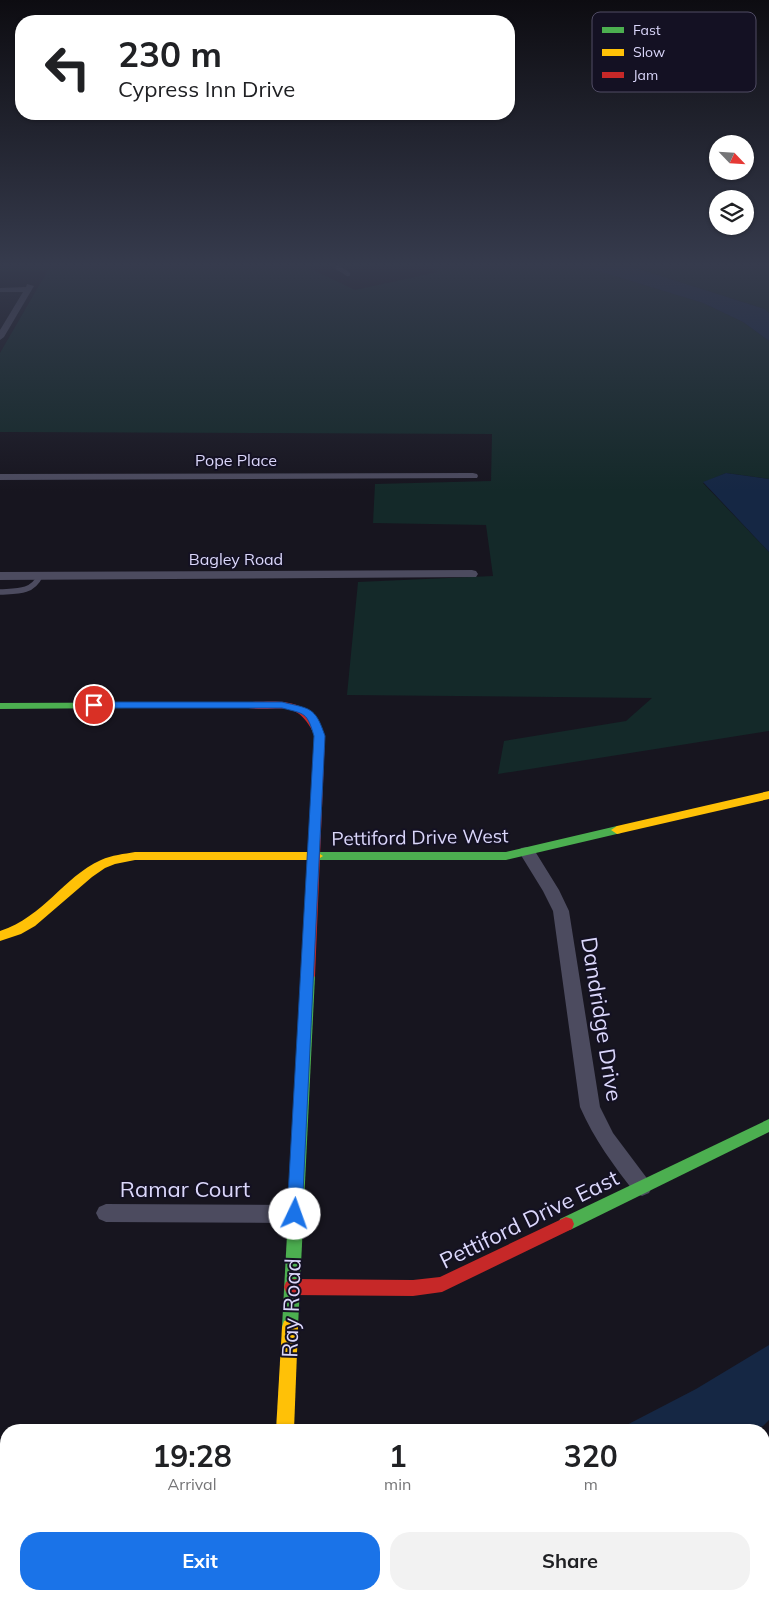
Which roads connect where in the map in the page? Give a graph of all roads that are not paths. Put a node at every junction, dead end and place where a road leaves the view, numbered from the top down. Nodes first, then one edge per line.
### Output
1 (473, 476) dead end
2 (0, 477) edge
3 (472, 574) dead end
4 (0, 576) edge
5 (40, 576) junction
6 (0, 592) edge
7 (0, 706) edge
8 (769, 795) edge
9 (527, 852) junction
10 (313, 856) junction
11 (0, 936) edge
12 (769, 1125) edge
13 (642, 1187) junction
14 (106, 1214) dead end
15 (295, 1214) junction
16 (292, 1286) junction
17 (285, 1424) edge

1 - 2 street, Pope Place
3 - 5 street, Bagley Road
4 - 5 street, Bagley Road
5 - 6 lane
7 - 10 street, Ray Road
8 - 9 street, Pettiford Drive West
9 - 10 street, Pettiford Drive West
9 - 13 street, Dandridge Drive
10 - 11 street, Pettiford Drive West
10 - 15 street, Ray Road
12 - 13 street, Pettiford Drive East
13 - 16 street, Pettiford Drive East
14 - 15 street, Ramar Court
15 - 16 street, Ray Road
16 - 17 street, Ray Road

